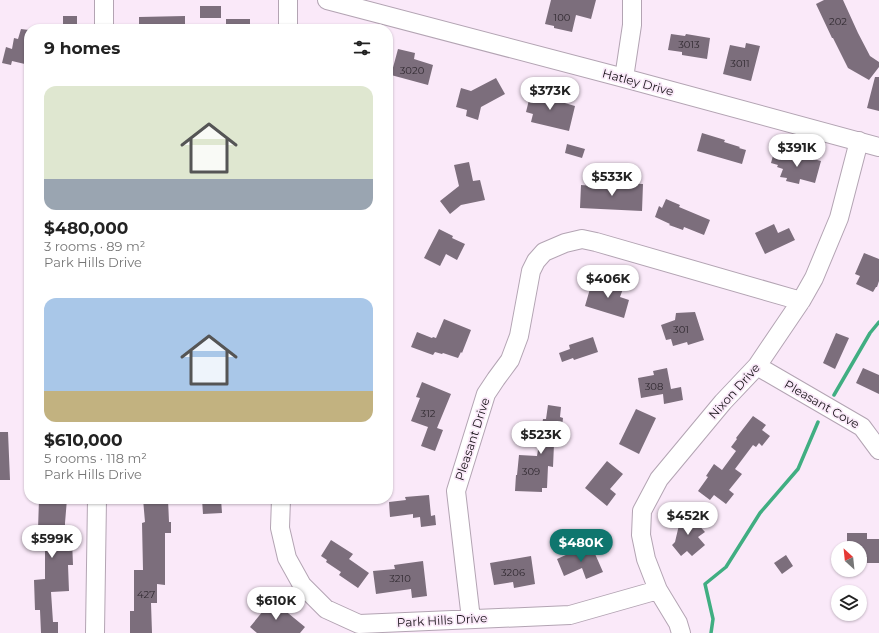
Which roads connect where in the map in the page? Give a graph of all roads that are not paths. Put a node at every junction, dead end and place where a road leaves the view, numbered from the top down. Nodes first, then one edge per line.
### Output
1 (104, 0) edge
2 (288, 0) edge
3 (327, 0) edge
4 (632, 0) edge
5 (104, 24) edge
6 (288, 24) edge
7 (624, 78) junction
8 (859, 141) junction
9 (879, 147) edge
10 (801, 301) junction
11 (757, 366) junction
12 (879, 450) edge
13 (97, 504) edge
14 (281, 504) edge
15 (658, 590) junction
16 (471, 618) junction
17 (95, 633) edge
18 (681, 633) edge

1 - 5 street
2 - 6 street
3 - 7 street, Hatley Drive
4 - 7 street
7 - 8 street, Hatley Drive
8 - 9 street, Hatley Drive
8 - 10 street, Nixon Drive
10 - 11 street, Nixon Drive
10 - 16 street, Pleasant Drive
11 - 12 street, Pleasant Cove
11 - 15 street, Nixon Drive
13 - 17 street
14 - 16 street, Park Hills Drive
15 - 16 street, Park Hills Drive
15 - 18 street, Nixon Drive

